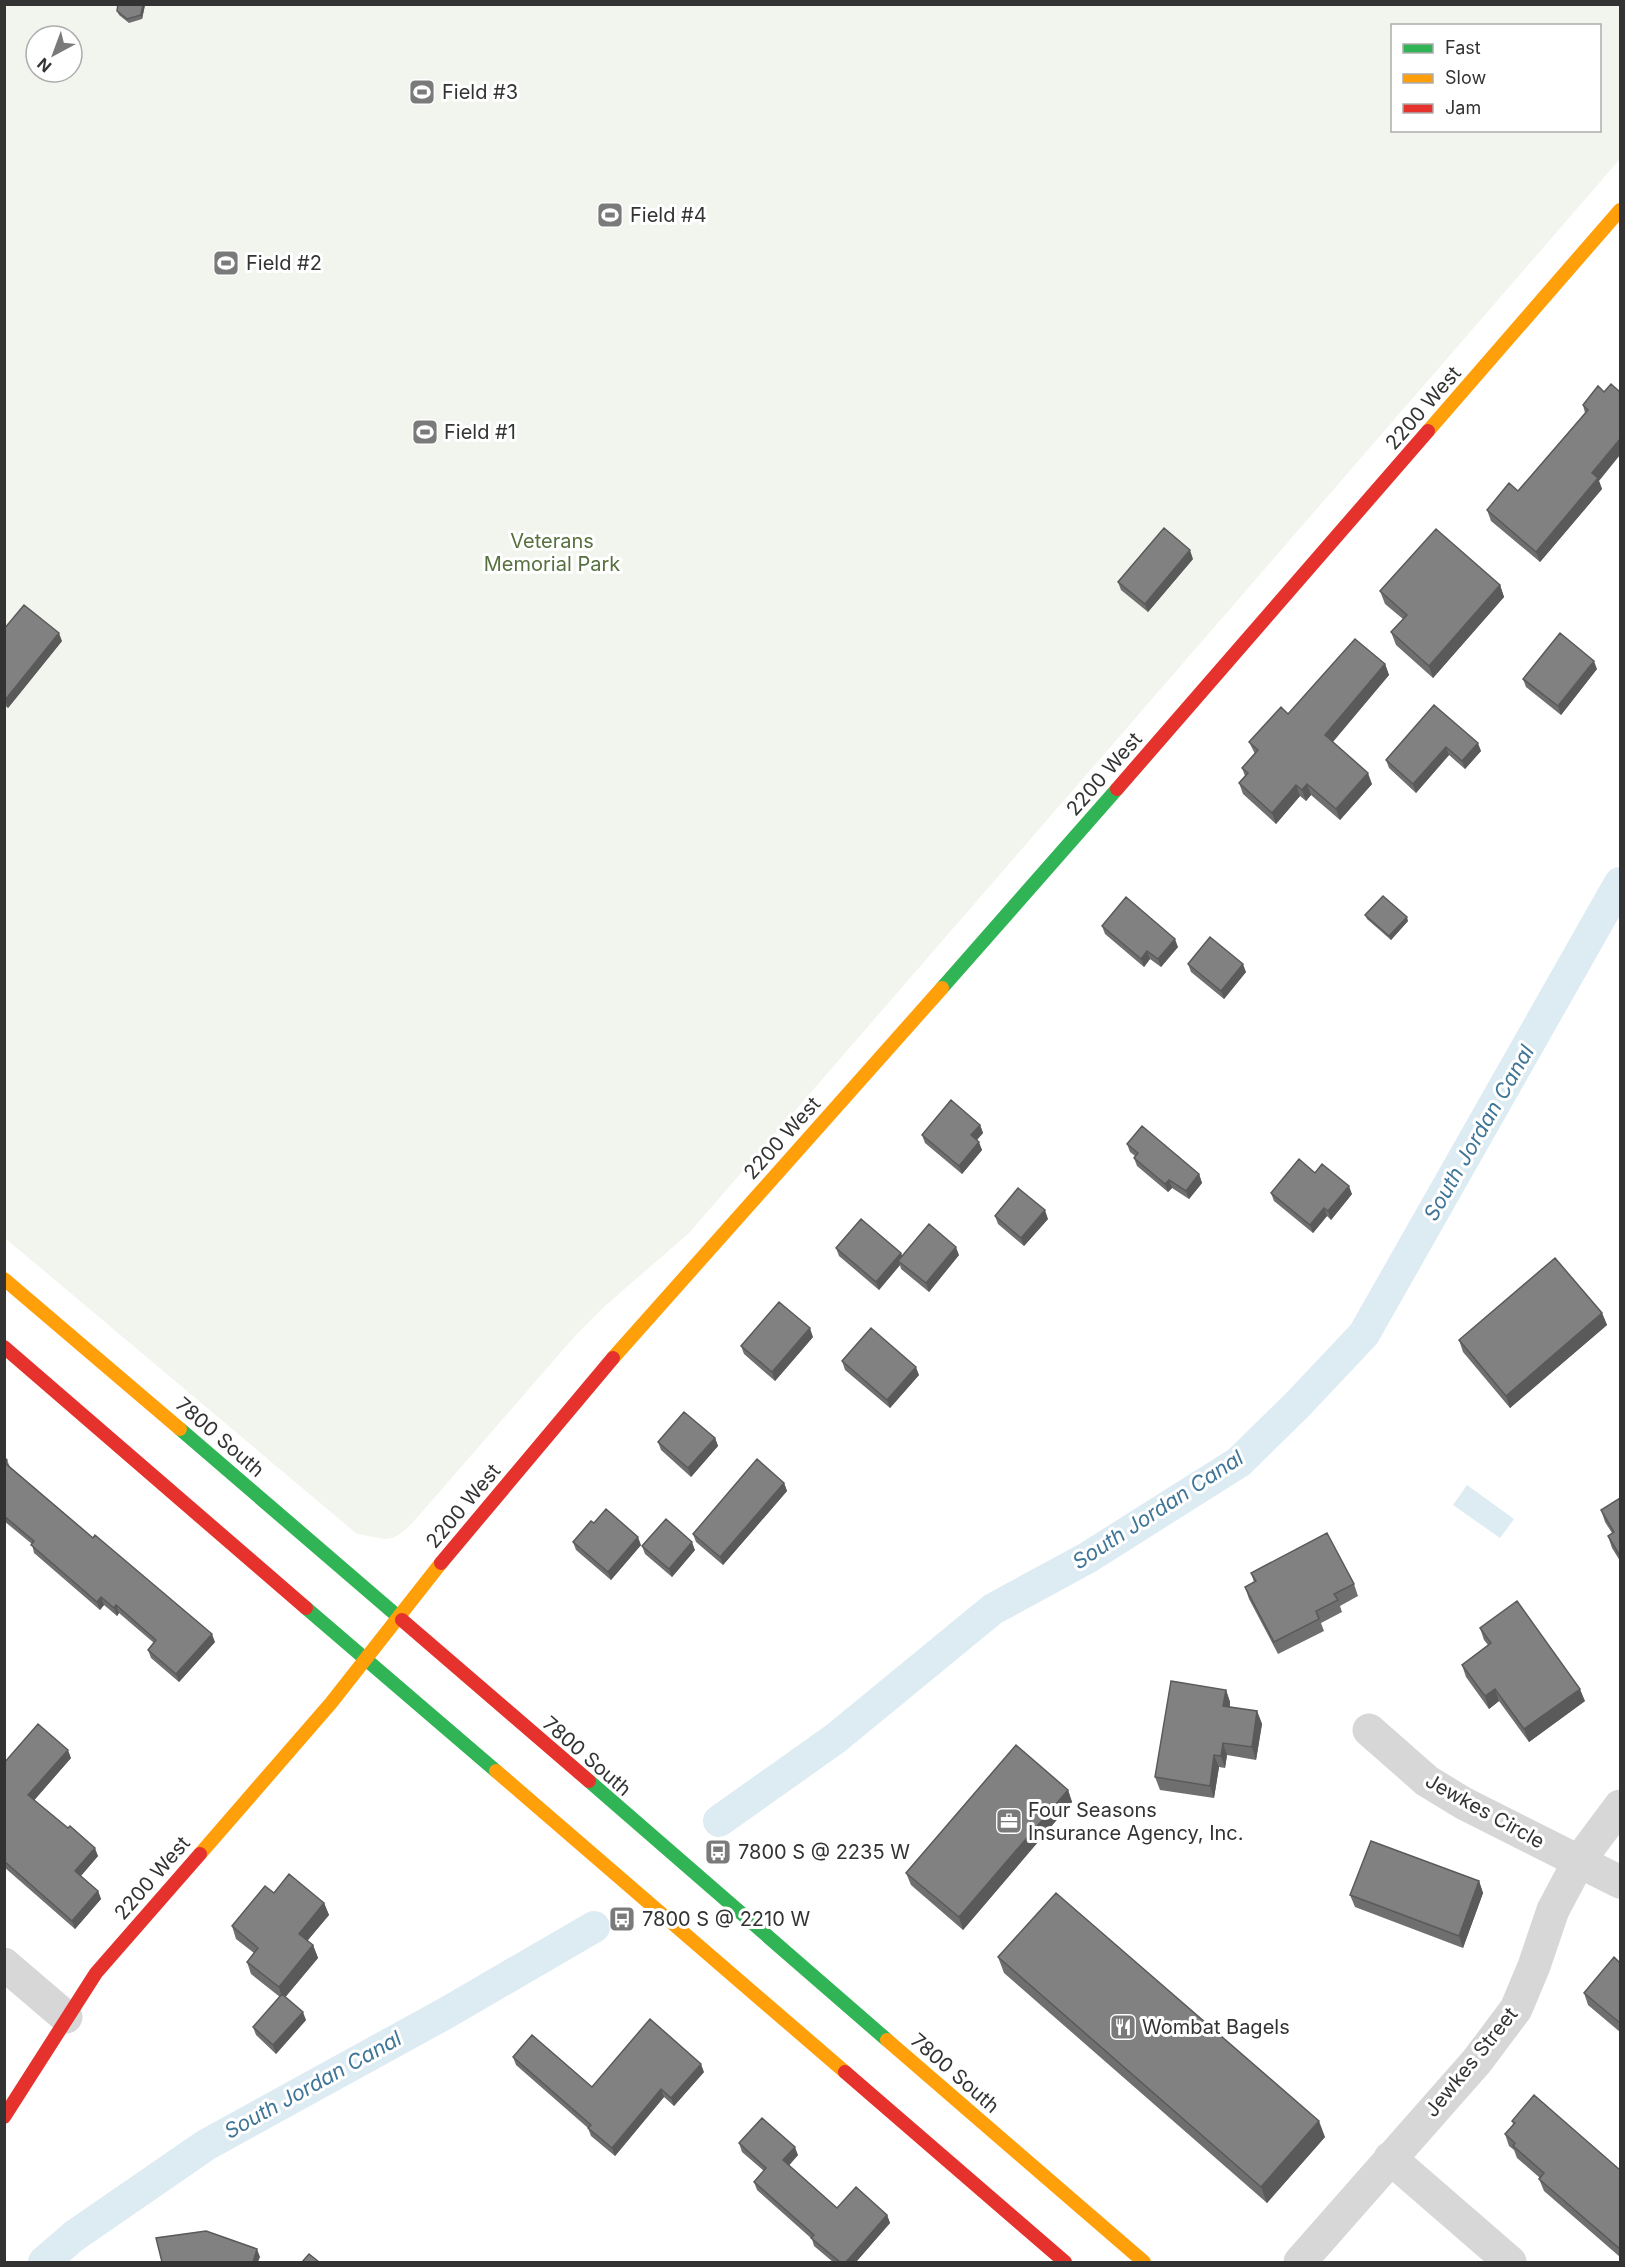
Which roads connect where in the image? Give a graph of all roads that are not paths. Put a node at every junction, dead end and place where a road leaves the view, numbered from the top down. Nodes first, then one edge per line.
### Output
1 (1620, 210) edge
2 (4, 1279) edge
3 (4, 1347) edge
4 (398, 1617) junction
5 (366, 1658) junction
6 (1369, 1730) dead end
7 (1620, 1806) edge
8 (1579, 1861) junction
9 (1620, 1882) edge
10 (4, 1964) edge
11 (66, 2017) junction
12 (4, 2116) edge
13 (1390, 2158) junction
14 (1065, 2262) edge
15 (1143, 2262) edge
16 (1300, 2262) edge
17 (1510, 2262) edge

1 - 4 main road, 2200 West
2 - 4 main road, 7800 South
3 - 5 main road
4 - 5 main road, 2200 West
4 - 15 main road, 7800 South
5 - 11 main road, 2200 West
5 - 14 main road
6 - 8 street, Jewkes Circle
7 - 8 street, Jewkes Street
8 - 9 street, Jewkes Circle
8 - 13 street, Jewkes Street
10 - 11 street
11 - 12 main road, 2200 West
13 - 16 street, Jewkes Street
13 - 17 street

